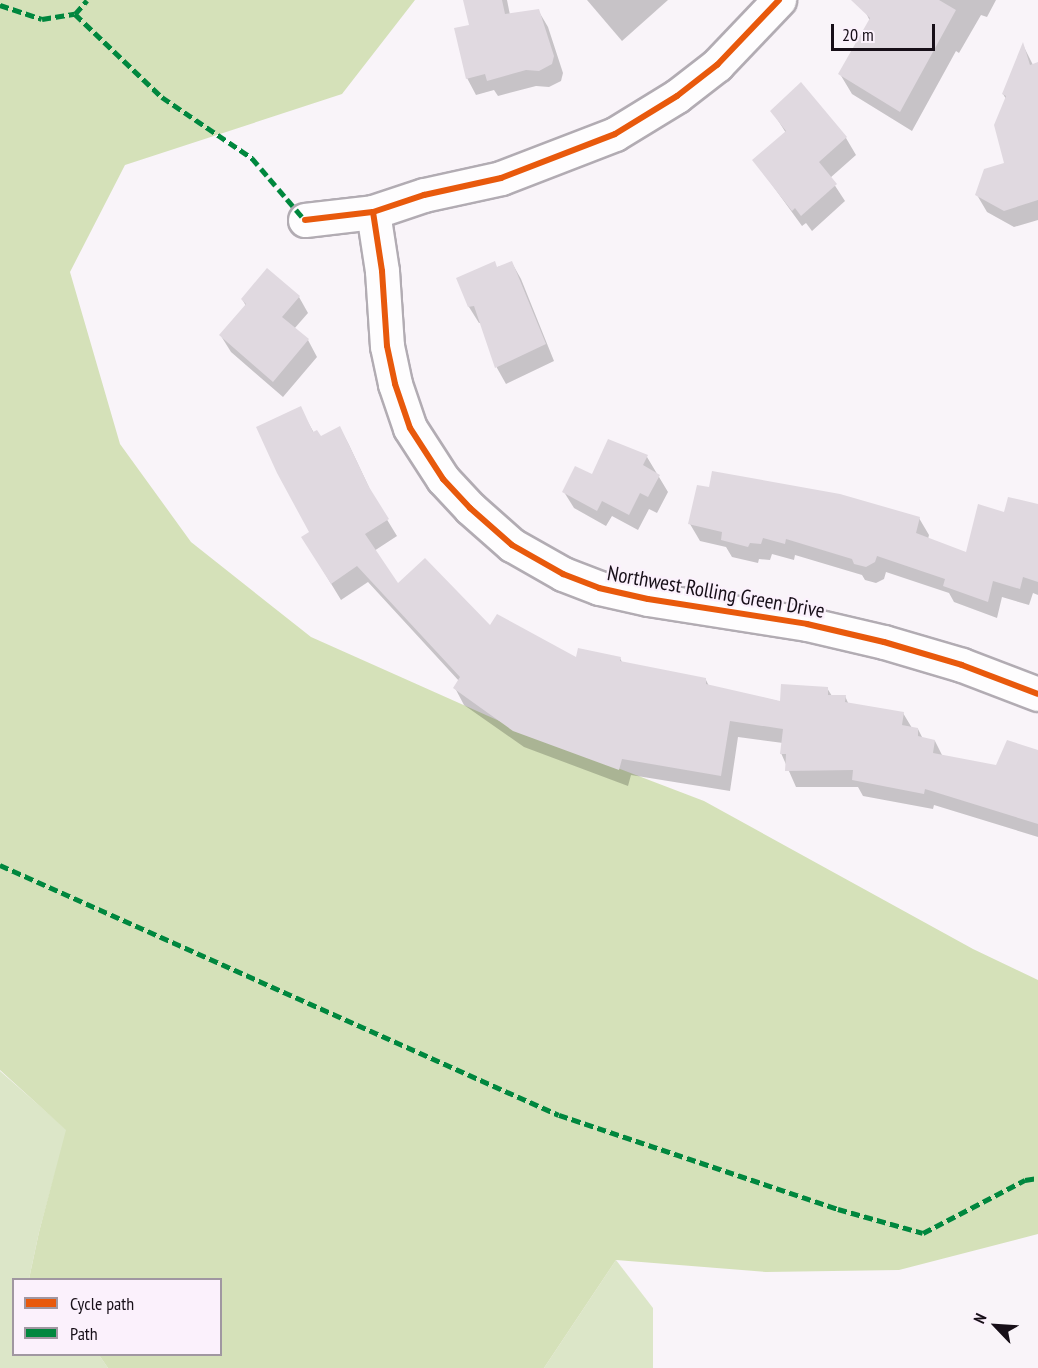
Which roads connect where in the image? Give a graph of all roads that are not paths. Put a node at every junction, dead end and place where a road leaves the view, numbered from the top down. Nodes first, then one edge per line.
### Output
1 (779, 0) edge
2 (372, 212) junction
3 (305, 220) dead end
4 (1038, 694) edge

1 - 2 street
2 - 3 street
2 - 4 street, Northwest Rolling Green Drive

